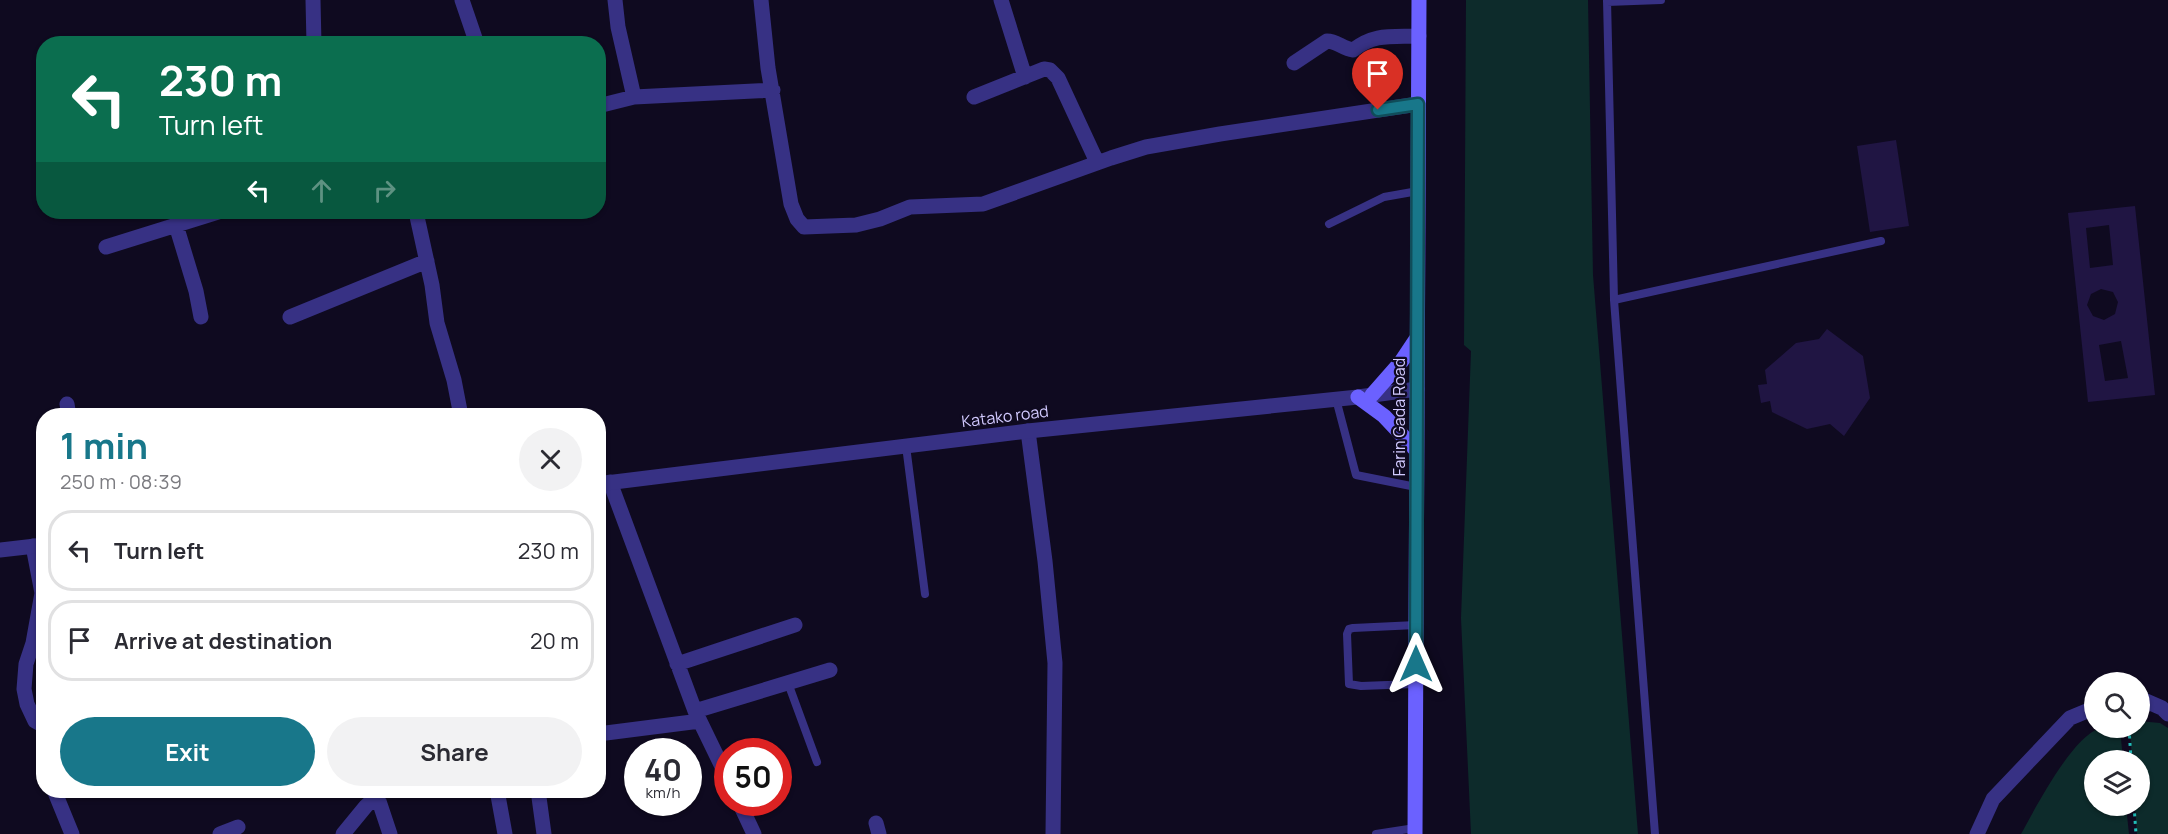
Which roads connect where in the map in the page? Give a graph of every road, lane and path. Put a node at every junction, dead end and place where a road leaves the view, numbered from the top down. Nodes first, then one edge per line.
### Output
1 (313, 0) edge
2 (462, 0) edge
3 (615, 0) edge
4 (761, 0) edge
5 (1002, 0) edge
6 (1419, 0) edge
7 (1661, 0) edge
8 (1607, 1) edge
9 (314, 36) edge
10 (474, 36) edge
11 (1419, 36) junction
12 (1294, 63) dead end
13 (1025, 77) junction
14 (773, 90) junction
15 (634, 97) junction
16 (974, 97) dead end
17 (606, 104) edge
18 (1418, 104) junction
19 (1097, 162) junction
20 (1418, 191) junction
21 (195, 219) edge
22 (418, 219) edge
23 (1329, 224) dead end
24 (176, 225) junction
25 (1881, 241) dead end
26 (106, 247) dead end
27 (427, 261) junction
28 (1614, 300) junction
29 (201, 317) dead end
30 (290, 317) dead end
31 (1417, 339) junction
32 (1417, 389) junction
33 (1365, 396) junction
34 (1336, 399) junction
35 (459, 408) edge
36 (1028, 431) junction
37 (906, 446) junction
38 (1416, 450) junction
39 (606, 483) edge
40 (606, 488) edge
41 (1416, 488) junction
42 (36, 545) edge
43 (0, 550) edge
44 (925, 594) dead end
45 (1416, 624) junction
46 (795, 625) dead end
47 (36, 627) edge
48 (677, 663) junction
49 (830, 670) dead end
50 (788, 683) junction
51 (1415, 684) junction
52 (2150, 703) edge
53 (2084, 712) edge
54 (2168, 714) edge
55 (697, 716) junction
56 (36, 722) edge
57 (606, 733) edge
58 (714, 751) edge
59 (818, 762) dead end
60 (57, 798) edge
61 (376, 798) edge
62 (381, 798) edge
63 (498, 798) edge
64 (539, 798) edge
65 (746, 816) edge
66 (2135, 816) edge
67 (238, 827) dead end
68 (1415, 831) edge
69 (72, 834) edge
70 (220, 834) edge
71 (344, 834) edge
72 (390, 834) edge
73 (505, 834) edge
74 (544, 834) edge
75 (754, 834) edge
76 (1053, 834) edge
77 (1376, 834) edge
78 (1655, 834) edge
79 (1977, 834) edge
80 (2136, 834) edge

1 - 9 street
2 - 10 street
3 - 15 street
4 - 14 street
5 - 13 street
6 - 11 main road, Farin Gada Road
7 - 8 lane
8 - 28 lane
11 - 12 street
11 - 18 main road, Farin Gada Road
13 - 16 street
13 - 19 street
14 - 15 street
14 - 19 street
15 - 17 street
18 - 19 street
18 - 20 main road, Farin Gada Road
20 - 23 lane
20 - 31 main road, Farin Gada Road
21 - 24 street
22 - 27 street
24 - 26 street
24 - 29 street
25 - 28 lane
27 - 30 street
27 - 35 street
28 - 78 lane
31 - 32 main road, Farin Gada Road
31 - 33 main road
32 - 33 street, Katako road
32 - 38 main road, Farin Gada Road
33 - 34 street, Katako road
33 - 38 main road
34 - 36 street, Katako road
34 - 41 lane
36 - 37 street, Katako road
36 - 76 street
37 - 39 street, Katako road
37 - 44 lane
38 - 41 main road, Farin Gada Road
40 - 48 street
41 - 45 main road, Farin Gada Road
42 - 43 street
45 - 51 main road, Farin Gada Road
45 - 51 lane
46 - 48 street
47 - 56 street
48 - 55 street
49 - 50 street
50 - 55 street
50 - 59 lane
51 - 68 main road, Farin Gada Road
52 - 54 street
53 - 79 street
55 - 57 street
55 - 58 street
60 - 69 street
61 - 71 street
62 - 72 street
63 - 73 street
64 - 74 street
65 - 75 street
66 - 80 path
67 - 70 street
68 - 77 lane

